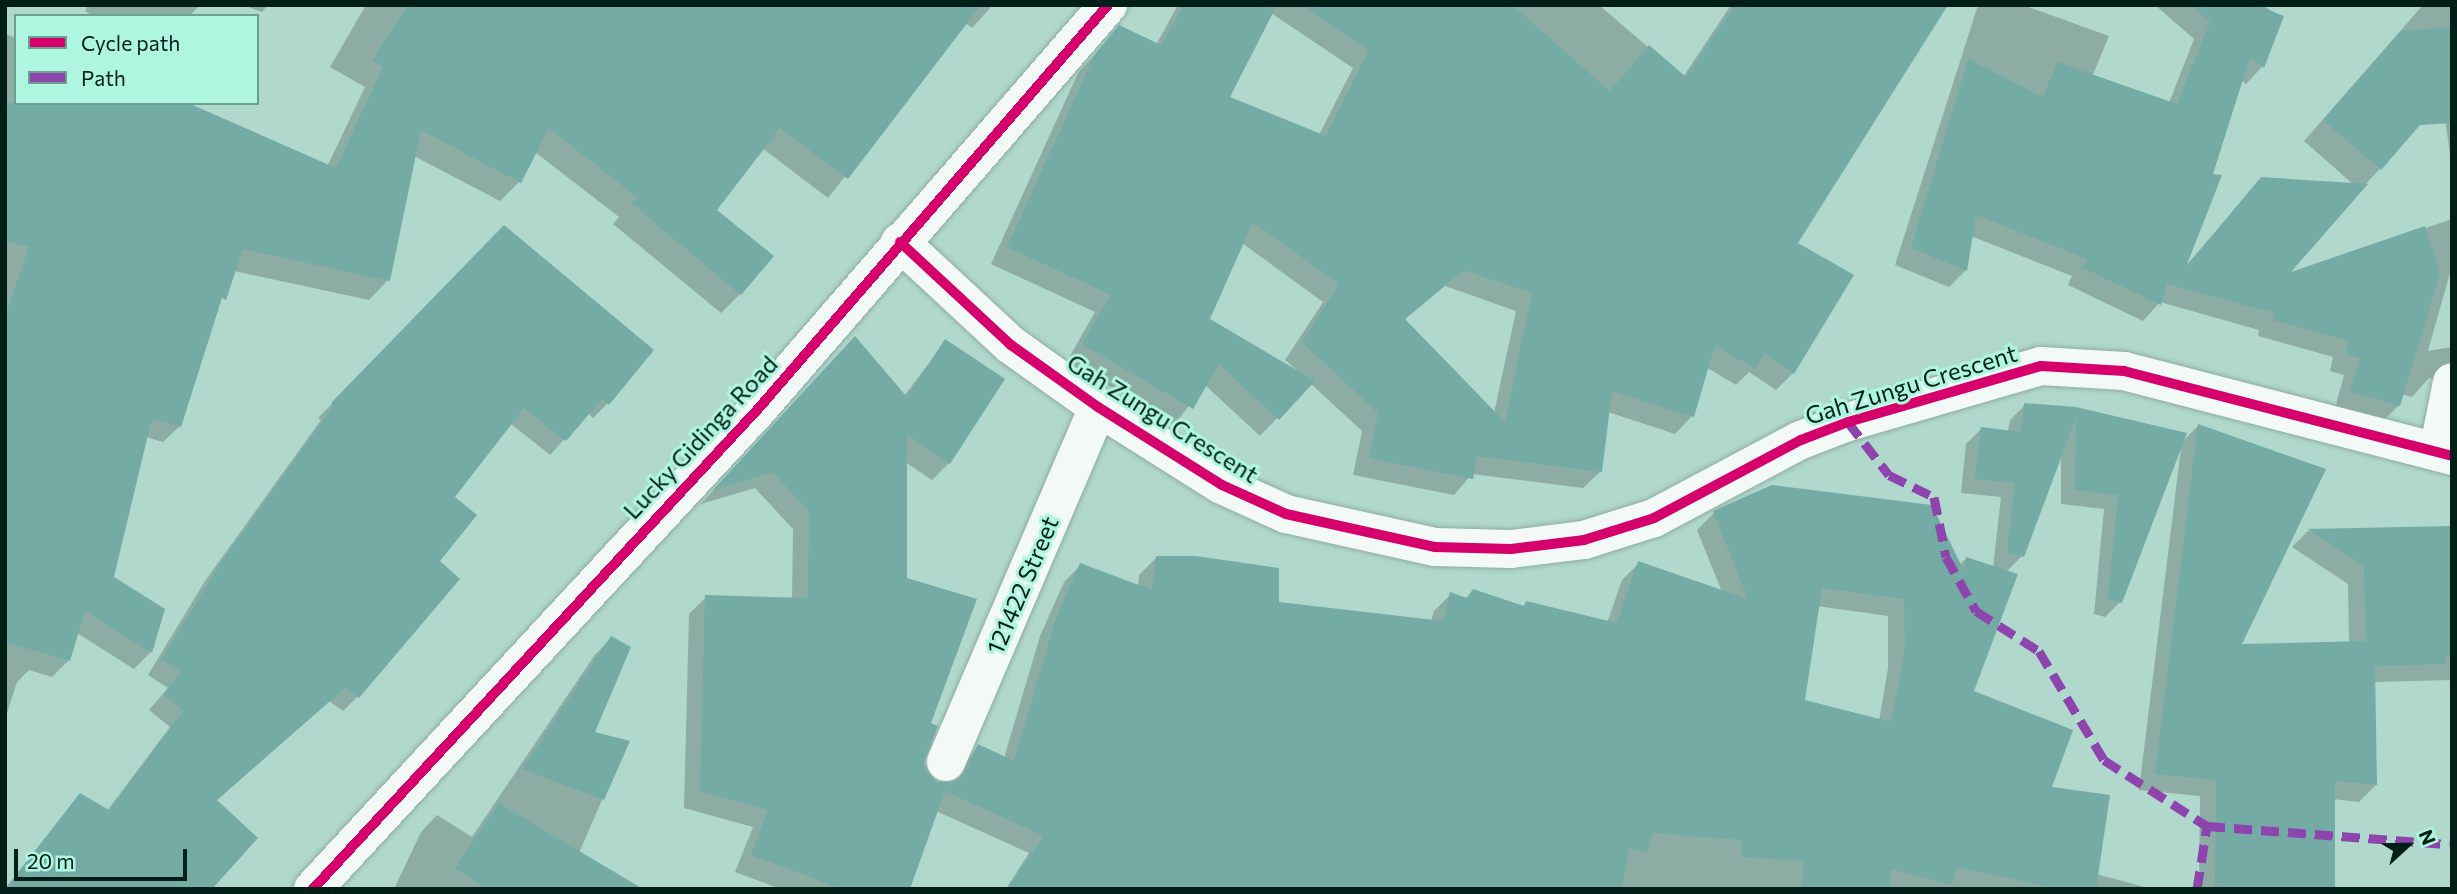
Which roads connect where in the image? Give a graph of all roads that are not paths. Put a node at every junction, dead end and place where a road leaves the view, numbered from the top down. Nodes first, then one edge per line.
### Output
1 (1108, 5) edge
2 (900, 242) junction
3 (2452, 382) edge
4 (1098, 407) junction
5 (2445, 454) edge
6 (946, 762) dead end
7 (313, 889) edge

1 - 2 street, Lucky Gidinga Road
2 - 4 street, Gah Zungu Crescent
2 - 7 street, Lucky Gidinga Road
3 - 5 street
4 - 5 street, Gah Zungu Crescent
4 - 6 street, 121422 Street

